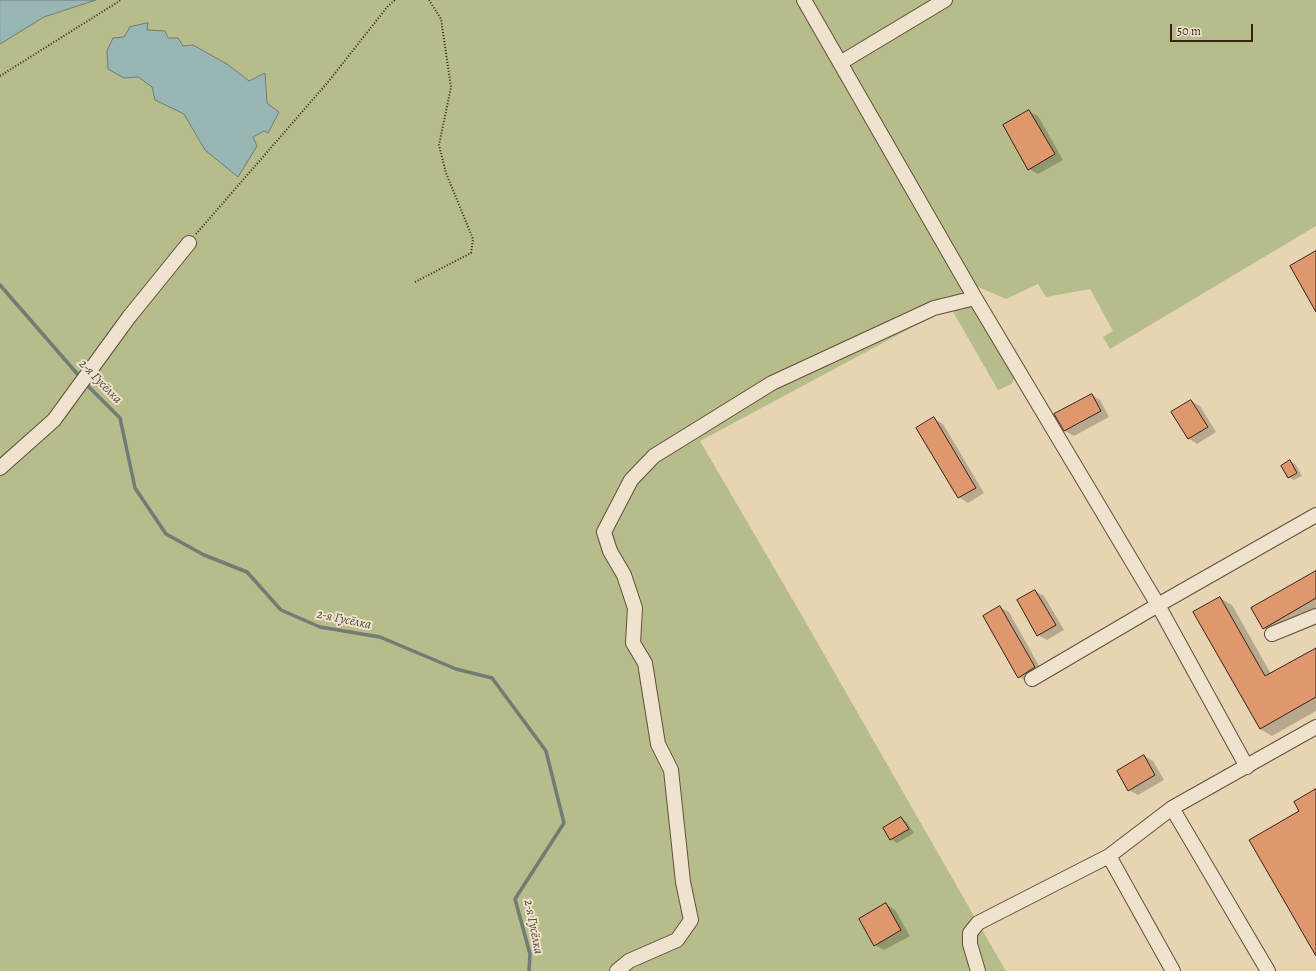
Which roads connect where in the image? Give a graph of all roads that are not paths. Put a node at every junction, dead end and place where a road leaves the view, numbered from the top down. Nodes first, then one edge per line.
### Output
1 (804, 0) edge
2 (945, 0) edge
3 (840, 63) junction
4 (189, 243) road end
5 (975, 298) junction
6 (0, 468) edge
7 (1316, 515) edge
8 (1158, 605) junction
9 (1316, 616) edge
10 (1272, 634) dead end
11 (1032, 679) dead end
12 (1316, 727) edge
13 (1247, 767) junction
14 (1172, 808) junction
15 (1109, 856) junction
16 (617, 971) edge
17 (978, 971) edge
18 (1174, 971) edge
19 (1268, 971) edge

1 - 3 street
2 - 3 street
3 - 5 street
4 - 6 street
5 - 8 street
5 - 16 street
7 - 8 street
8 - 11 street
8 - 13 street
9 - 10 street
12 - 13 street
13 - 14 street
14 - 15 street
14 - 19 street
15 - 17 street
15 - 18 street

